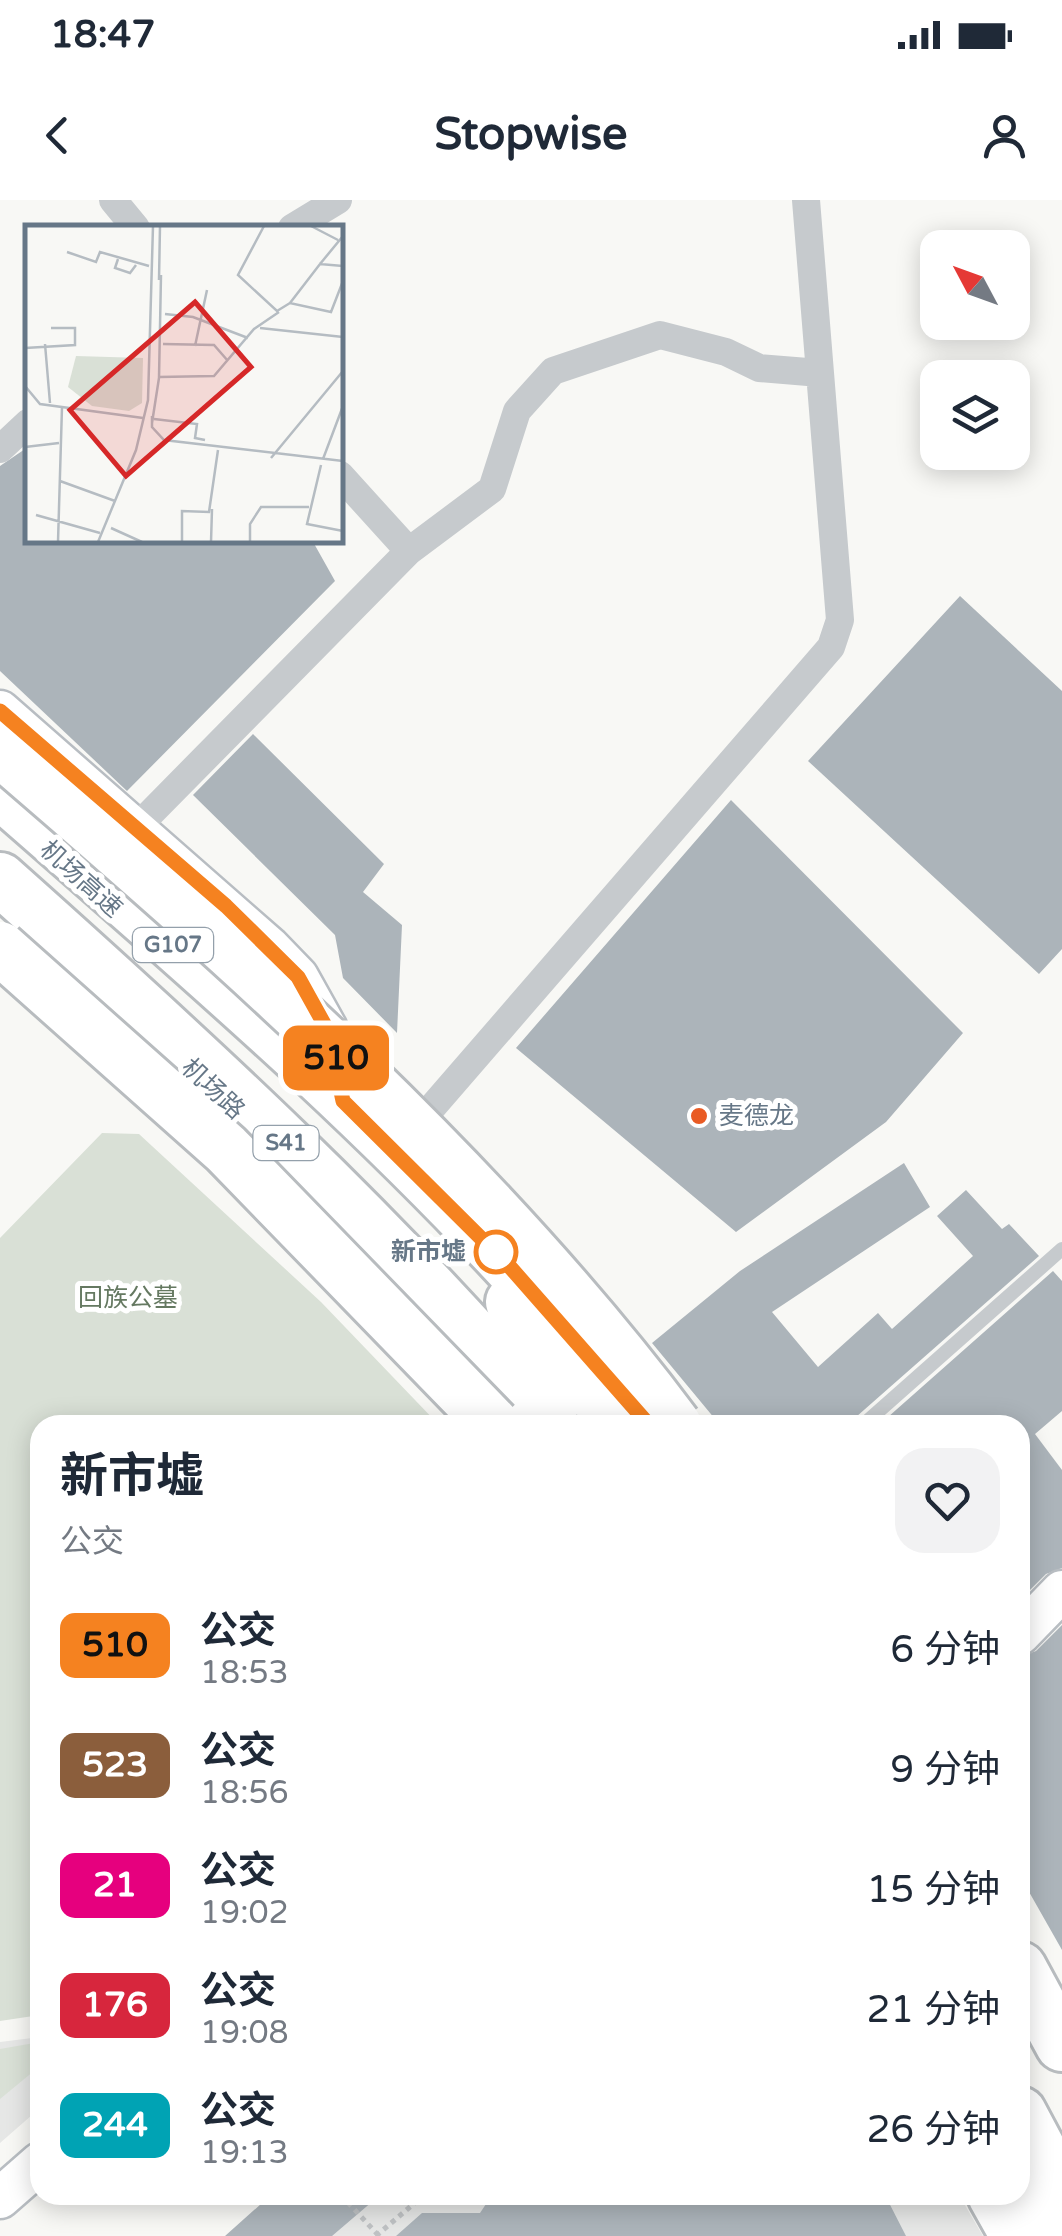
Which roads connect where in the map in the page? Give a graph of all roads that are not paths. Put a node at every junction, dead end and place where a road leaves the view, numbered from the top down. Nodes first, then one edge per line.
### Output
1 (112, 200) edge
2 (338, 200) edge
3 (806, 200) edge
4 (133, 225) edge
5 (297, 225) edge
6 (820, 373) junction
7 (25, 426) edge
8 (0, 449) edge
9 (342, 477) edge
10 (408, 551) junction
11 (0, 710) edge
12 (0, 750) edge
13 (0, 792) edge
14 (0, 806) edge
15 (136, 828) junction
16 (0, 879) edge
17 (0, 896) edge
18 (0, 948) edge
19 (0, 980) edge
20 (213, 1088) junction
21 (343, 1101) junction
22 (394, 1150) junction
23 (1062, 1248) edge
24 (484, 1415) edge
25 (528, 1415) edge
26 (545, 1415) edge
27 (611, 1415) edge
28 (640, 1415) edge
29 (667, 1415) edge
30 (875, 1415) edge
31 (1062, 1575) edge
32 (1062, 1591) edge
33 (1030, 1602) edge
34 (1030, 1624) edge
35 (1030, 1986) edge
36 (1030, 2018) edge
37 (1062, 2045) edge
38 (1062, 2076) edge
39 (1030, 2131) edge
40 (30, 2138) edge
41 (0, 2164) edge
42 (30, 2172) edge
43 (1030, 2182) edge
44 (1062, 2192) edge
45 (0, 2198) edge
46 (1000, 2205) edge
47 (1017, 2236) edge
48 (1058, 2236) edge

1 - 4 street
2 - 5 street
3 - 6 street
6 - 10 street
6 - 22 street
7 - 8 street
9 - 10 street
10 - 15 street
11 - 15 main road
12 - 29 highway, bridge
13 - 21 highway, G107
14 - 27 highway, 机场高速 / S41
15 - 21 main road
16 - 26 highway, S41
17 - 20 highway, 机场路
18 - 24 highway, bridge
19 - 20 main road
20 - 25 highway, 机场路
21 - 22 highway
22 - 28 highway
23 - 30 lane
31 - 33 main road
32 - 34 main road
35 - 37 highway
36 - 38 highway
39 - 44 highway
40 - 41 main road
42 - 45 main road
43 - 48 highway
46 - 47 highway

